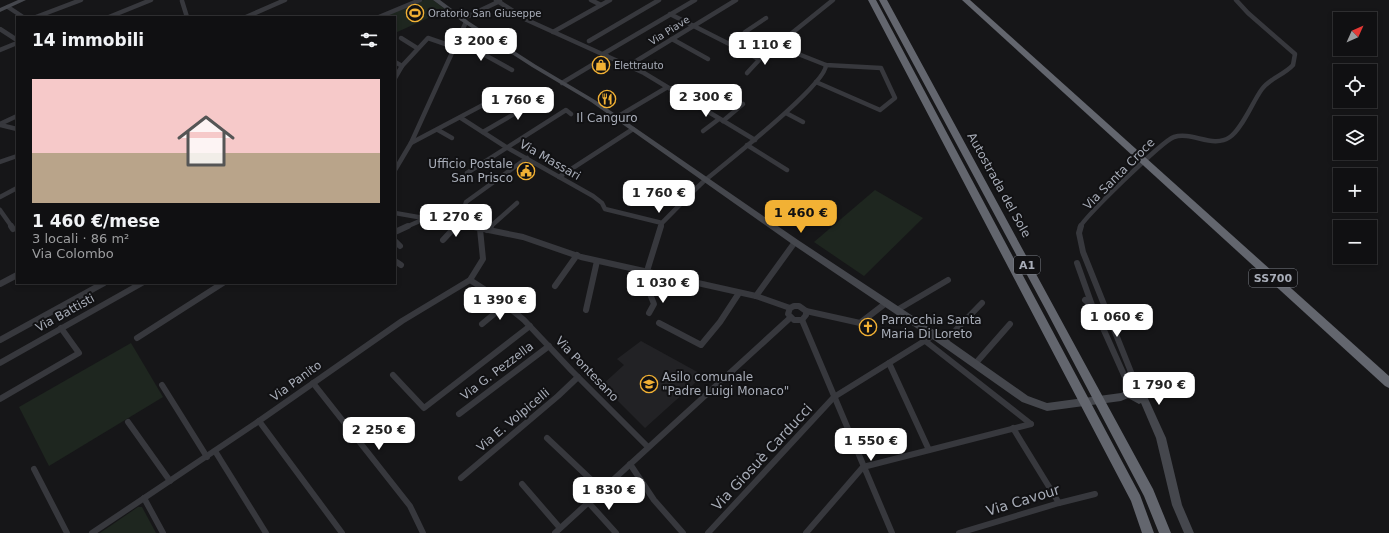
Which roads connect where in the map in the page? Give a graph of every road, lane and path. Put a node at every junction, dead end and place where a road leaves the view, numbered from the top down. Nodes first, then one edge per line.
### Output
1 (23, 0) edge
2 (81, 0) edge
3 (151, 0) edge
4 (285, 0) edge
5 (420, 0) edge
6 (436, 0) edge
7 (591, 0) edge
8 (610, 0) edge
9 (659, 0) edge
10 (695, 0) edge
11 (736, 0) edge
12 (833, 0) edge
13 (872, 0) edge
14 (883, 0) edge
15 (966, 0) edge
16 (1236, 0) edge
17 (182, 1) dead end
18 (499, 1) edge
19 (601, 5) junction
20 (8, 7) junction
21 (0, 10) edge
22 (120, 13) junction
23 (670, 14) junction
24 (21, 16) edge
25 (39, 16) edge
26 (112, 16) edge
27 (123, 16) edge
28 (187, 16) edge
29 (248, 16) edge
30 (381, 16) edge
31 (766, 18) dead end
32 (464, 20) junction
33 (693, 26) junction
34 (0, 29) edge
35 (553, 32) junction
36 (400, 38) dead end
37 (672, 39) junction
38 (458, 40) junction
39 (16, 41) edge
40 (588, 41) dead end
41 (16, 42) edge
42 (768, 44) junction
43 (778, 46) junction
44 (454, 47) junction
45 (417, 48) junction
46 (0, 50) edge
47 (605, 55) junction
48 (755, 57) junction
49 (708, 59) dead end
50 (396, 63) edge
51 (826, 65) junction
52 (402, 66) junction
53 (628, 66) junction
54 (512, 70) dead end
55 (747, 73) dead end
56 (396, 76) edge
57 (816, 82) junction
58 (562, 83) junction
59 (666, 88) junction
60 (545, 96) dead end
61 (498, 97) dead end
62 (726, 97) dead end
63 (743, 104) dead end
64 (706, 111) junction
65 (786, 113) junction
66 (571, 114) dead end
67 (16, 116) edge
68 (617, 117) junction
69 (461, 118) junction
70 (721, 120) junction
71 (803, 122) dead end
72 (0, 124) edge
73 (16, 129) edge
74 (633, 129) junction
75 (438, 130) junction
76 (703, 131) dead end
77 (482, 132) junction
78 (452, 138) dead end
79 (755, 140) junction
80 (411, 143) junction
81 (748, 145) junction
82 (506, 147) junction
83 (16, 156) edge
84 (527, 158) junction
85 (0, 162) edge
86 (396, 168) edge
87 (787, 170) dead end
88 (467, 173) dead end
89 (559, 177) junction
90 (706, 180) junction
91 (16, 189) edge
92 (0, 197) edge
93 (517, 203) dead end
94 (0, 210) edge
95 (396, 213) edge
96 (422, 220) junction
97 (449, 223) junction
98 (662, 223) junction
99 (457, 225) junction
100 (12, 229) dead end
101 (480, 229) junction
102 (487, 230) junction
103 (396, 232) edge
104 (443, 240) dead end
105 (396, 241) edge
106 (794, 242) junction
107 (400, 246) dead end
108 (577, 255) junction
109 (597, 261) junction
110 (396, 262) edge
111 (1077, 263) dead end
112 (401, 265) dead end
113 (646, 271) junction
114 (16, 276) edge
115 (470, 280) junction
116 (948, 280) dead end
117 (0, 284) edge
118 (102, 284) edge
119 (140, 284) edge
120 (221, 284) edge
121 (652, 284) tunnel mouth
122 (555, 286) dead end
123 (739, 293) junction
124 (493, 295) junction
125 (756, 296) junction
126 (1085, 300) dead end
127 (886, 303) junction
128 (982, 303) dead end
129 (506, 304) junction
130 (790, 308) junction
131 (1094, 308) junction
132 (478, 310) dead end
133 (586, 310) dead end
134 (897, 310) junction
135 (806, 311) junction
136 (649, 313) dead end
137 (790, 318) junction
138 (802, 320) junction
139 (482, 324) dead end
140 (659, 324) dead end
141 (1010, 324) dead end
142 (530, 326) junction
143 (61, 328) junction
144 (934, 335) junction
145 (137, 338) dead end
146 (0, 340) edge
147 (924, 340) junction
148 (944, 342) junction
149 (549, 346) junction
150 (0, 363) edge
151 (889, 363) junction
152 (975, 364) junction
153 (394, 375) dead end
154 (578, 377) junction
155 (313, 383) junction
156 (1389, 383) edge
157 (162, 386) dead end
158 (1136, 395) junction
159 (834, 397) junction
160 (0, 399) edge
161 (459, 414) dead end
162 (259, 421) junction
163 (128, 422) dead end
164 (1013, 428) junction
165 (547, 438) dead end
166 (648, 447) junction
167 (929, 450) junction
168 (214, 451) junction
169 (207, 457) junction
170 (630, 464) junction
171 (863, 467) junction
172 (34, 469) dead end
173 (461, 478) dead end
174 (170, 481) junction
175 (522, 484) dead end
176 (602, 490) junction
177 (1094, 494) dead end
178 (144, 498) junction
179 (588, 502) junction
180 (1059, 502) junction
181 (558, 531) edge
182 (67, 533) edge
183 (92, 533) edge
184 (163, 533) edge
185 (266, 533) edge
186 (342, 533) edge
187 (423, 533) edge
188 (616, 533) edge
189 (683, 533) edge
190 (708, 533) edge
191 (806, 533) edge
192 (892, 533) edge
193 (959, 533) edge
194 (1148, 533) edge
195 (1165, 533) edge
196 (1189, 533) edge

1 - 20 street
2 - 25 street
3 - 22 street
4 - 29 street
5 - 30 street
6 - 32 street
7 - 19 street
8 - 19 street
9 - 40 street
10 - 23 street
11 - 33 street, Via Piave
12 - 43 street
13 - 194 highway, Autostrada del Sole / A1
14 - 195 highway, Autostrada del Sole / A1
15 - 156 highway, SS700
16 - 158 street, Via Santa Croce
17 - 28 street
18 - 32 street
18 - 35 street
19 - 35 street
20 - 21 street
20 - 24 street
22 - 26 street
22 - 27 street
23 - 33 street
23 - 47 street
31 - 42 street
32 - 38 street
32 - 58 street
33 - 37 street, Via Piave
33 - 48 street
34 - 39 street
35 - 47 street
36 - 45 street
37 - 49 street
37 - 53 street, Via Piave
38 - 44 street
38 - 54 street
41 - 46 street
42 - 43 street
42 - 48 street
43 - 51 street
44 - 45 street
44 - 80 street
45 - 52 street
47 - 53 street
47 - 58 street
48 - 55 street
50 - 52 street
51 - 57 street
51 - 57 street
52 - 56 street
53 - 59 street
57 - 65 street
58 - 68 street
59 - 64 street
59 - 68 street
60 - 77 street
61 - 69 street
62 - 64 street
63 - 70 street
64 - 70 street
65 - 71 street
65 - 79 street
66 - 82 street
67 - 72 street
68 - 74 street
69 - 75 street
69 - 77 street, Via Massari
70 - 76 street
70 - 79 street
72 - 73 street
74 - 89 street
74 - 90 street
75 - 78 street
75 - 80 street
77 - 82 street, Via Massari
79 - 81 street
80 - 86 street
81 - 87 street
81 - 90 street
82 - 84 street, Via Massari
82 - 88 street
83 - 85 street
84 - 89 street, Via Massari
84 - 97 street
89 - 98 street, Via Massari
90 - 98 street
90 - 106 street
91 - 92 street
93 - 102 street
94 - 100 street
95 - 96 street
96 - 97 street
96 - 103 street
97 - 99 street
98 - 113 street
99 - 101 street
99 - 104 street
101 - 102 street
101 - 115 street, Via Panito
102 - 108 street
105 - 107 street
106 - 125 street
106 - 127 street
108 - 109 street
108 - 122 street
109 - 113 street
109 - 133 street
110 - 112 street
111 - 131 street
113 - 123 street
114 - 117 street
115 - 124 street, Via Pontesano
115 - 155 street, Via Panito
116 - 134 street
118 - 146 street
119 - 143 street, Via Battisti
120 - 145 street
121 - 136 street
123 - 125 street
123 - 140 street
124 - 129 street, Via Pontesano
124 - 132 street
125 - 130 street
126 - 131 street
127 - 134 street
127 - 135 street
128 - 148 street
129 - 139 street
129 - 142 street, Via Pontesano
130 - 135 street
130 - 137 street
131 - 158 street
134 - 144 street
135 - 138 street
137 - 138 street
137 - 166 street
138 - 159 street
141 - 152 street
142 - 149 street, Via Pontesano
142 - 153 street
143 - 150 street, Via Battisti
143 - 160 street
144 - 147 street, Via Giosuè Carducci
144 - 148 street
147 - 151 street, Via Giosuè Carducci
147 - 164 street
148 - 152 street
149 - 154 street, Via Pontesano
149 - 161 street, Via G. Pezzella
151 - 159 street, Via Giosuè Carducci
151 - 167 street
152 - 158 street
154 - 166 street, Via Pontesano
154 - 173 street, Via E. Volpicelli
155 - 162 street, Via Panito
155 - 187 street
157 - 169 street
158 - 196 street
159 - 171 street
159 - 190 street, Via Giosuè Carducci
162 - 168 street, Via Panito
162 - 186 street
163 - 174 street
164 - 167 street
164 - 180 street
165 - 176 street
166 - 170 street
167 - 171 street
168 - 169 street, Via Panito
168 - 185 street
169 - 174 street, Via Panito
170 - 176 street
170 - 189 street
171 - 191 street
171 - 192 street
172 - 182 street
174 - 178 street, Via Panito
175 - 181 street
176 - 179 street
177 - 180 street, Via Cavour
178 - 183 street, Via Panito
178 - 184 street
179 - 181 street
179 - 188 street
180 - 193 street, Via Cavour

